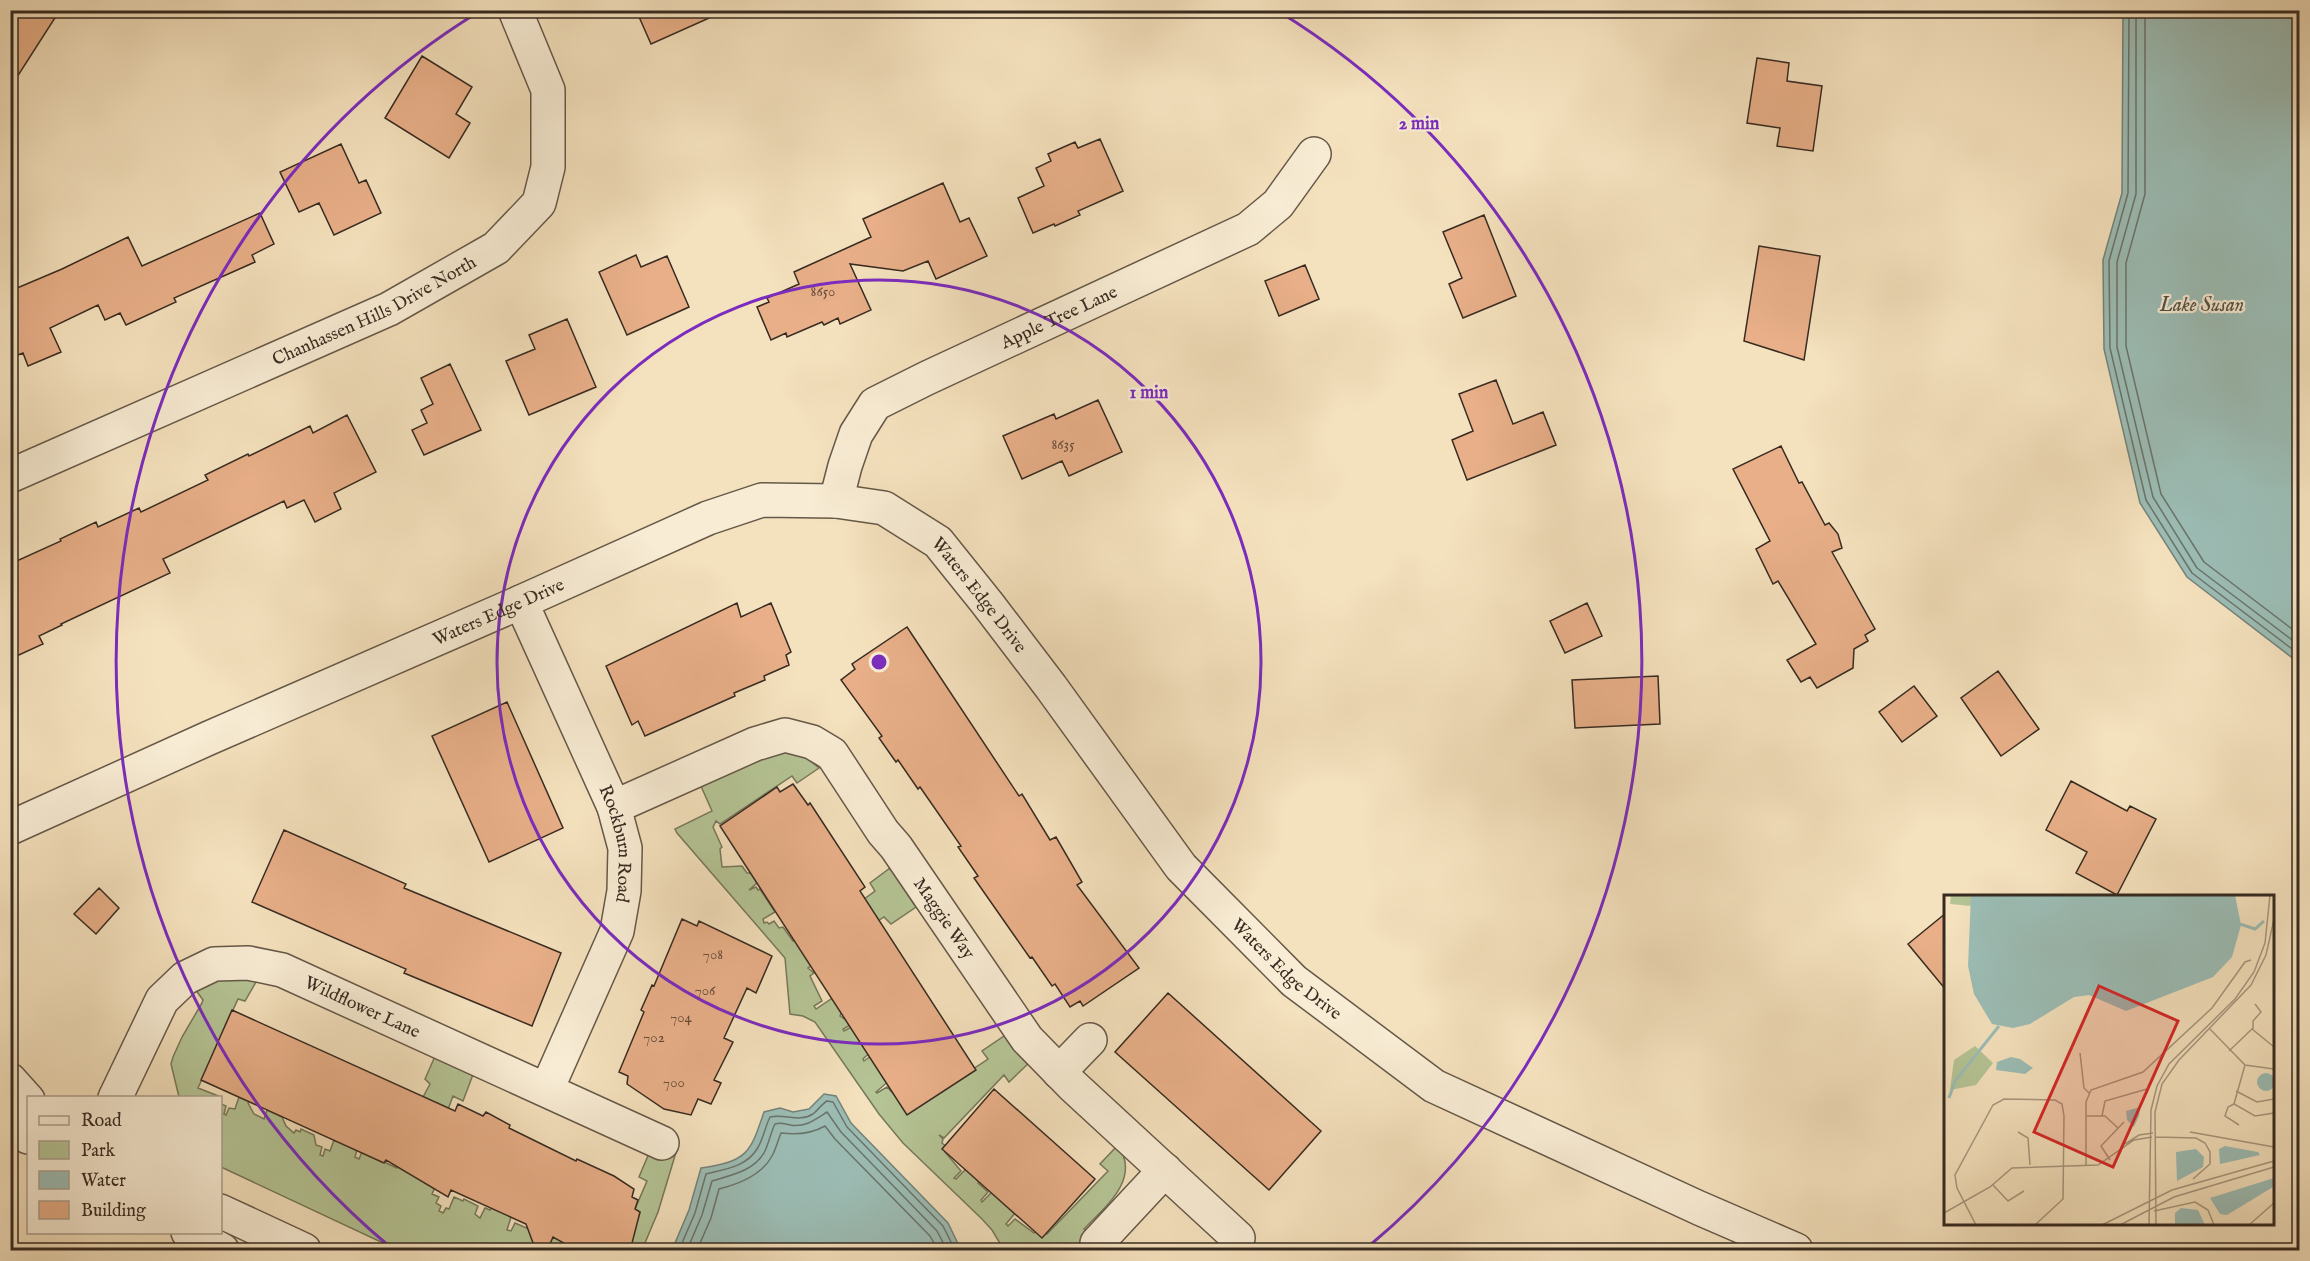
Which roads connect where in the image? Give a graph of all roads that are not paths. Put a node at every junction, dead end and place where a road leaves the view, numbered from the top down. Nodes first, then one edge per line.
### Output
1 (515, 10) edge
2 (1314, 154) dead end
3 (10, 476) edge
4 (837, 501) junction
5 (521, 602) junction
6 (614, 807) junction
7 (10, 828) edge
8 (1090, 1040) dead end
9 (1059, 1072) junction
10 (10, 1080) edge
11 (547, 1089) junction
12 (116, 1096) edge
13 (27, 1099) edge
14 (10, 1121) edge
15 (27, 1136) edge
16 (662, 1143) dead end
17 (1165, 1170) junction
18 (222, 1212) edge
19 (190, 1234) edge
20 (1238, 1238) dead end
21 (1097, 1243) dead end
22 (222, 1251) edge
23 (304, 1251) edge
24 (1796, 1251) edge

1 - 3 street, Chanhassen Hills Drive North
2 - 4 street, Apple Tree Lane
4 - 5 street, Waters Edge Drive
4 - 24 street, Waters Edge Drive
5 - 6 street, Rockburn Road
5 - 7 street, Waters Edge Drive
6 - 9 street, Maggie Way
6 - 11 street, Rockburn Road
8 - 9 street
9 - 17 street, Maggie Way
10 - 13 street
11 - 12 street, Wildflower Lane
11 - 16 street, Wildflower Lane
14 - 15 street
17 - 20 street, Maggie Way
17 - 21 street
18 - 23 street
19 - 22 street

